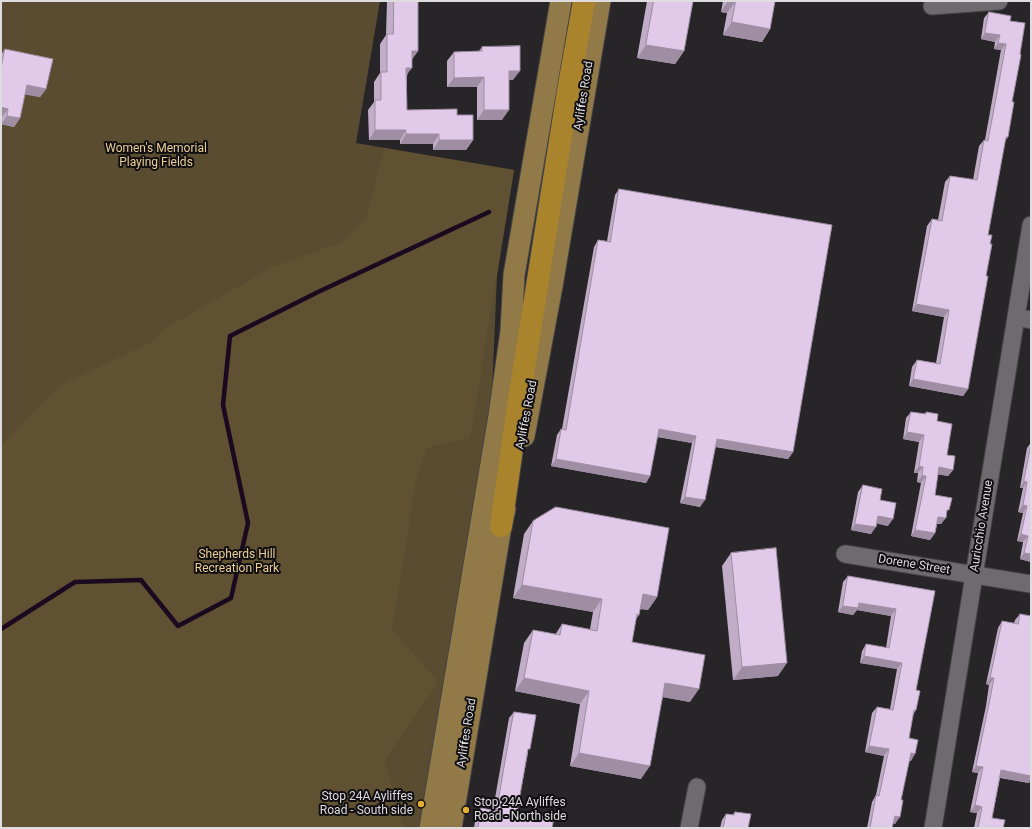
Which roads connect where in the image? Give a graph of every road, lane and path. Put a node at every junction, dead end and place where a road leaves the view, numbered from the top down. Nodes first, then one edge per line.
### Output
1 (561, 1) edge
2 (584, 1) edge
3 (600, 1) edge
4 (999, 1) edge
5 (932, 6) dead end
6 (1031, 225) edge
7 (1023, 319) edge
8 (501, 526) junction
9 (845, 554) dead end
10 (974, 575) junction
11 (1031, 584) edge
12 (697, 787) dead end
13 (430, 828) edge
14 (451, 828) edge
15 (688, 828) edge
16 (933, 828) edge

1 - 13 main road, Ayliffes Road
2 - 8 highway
3 - 8 main road, Ayliffes Road
4 - 5 street
6 - 7 street, Auricchio Avenue
7 - 10 street, Auricchio Avenue
8 - 14 main road, Ayliffes Road
9 - 10 street, Dorene Street
10 - 11 street, Dorene Street
10 - 16 street, Auricchio Avenue
12 - 15 street

